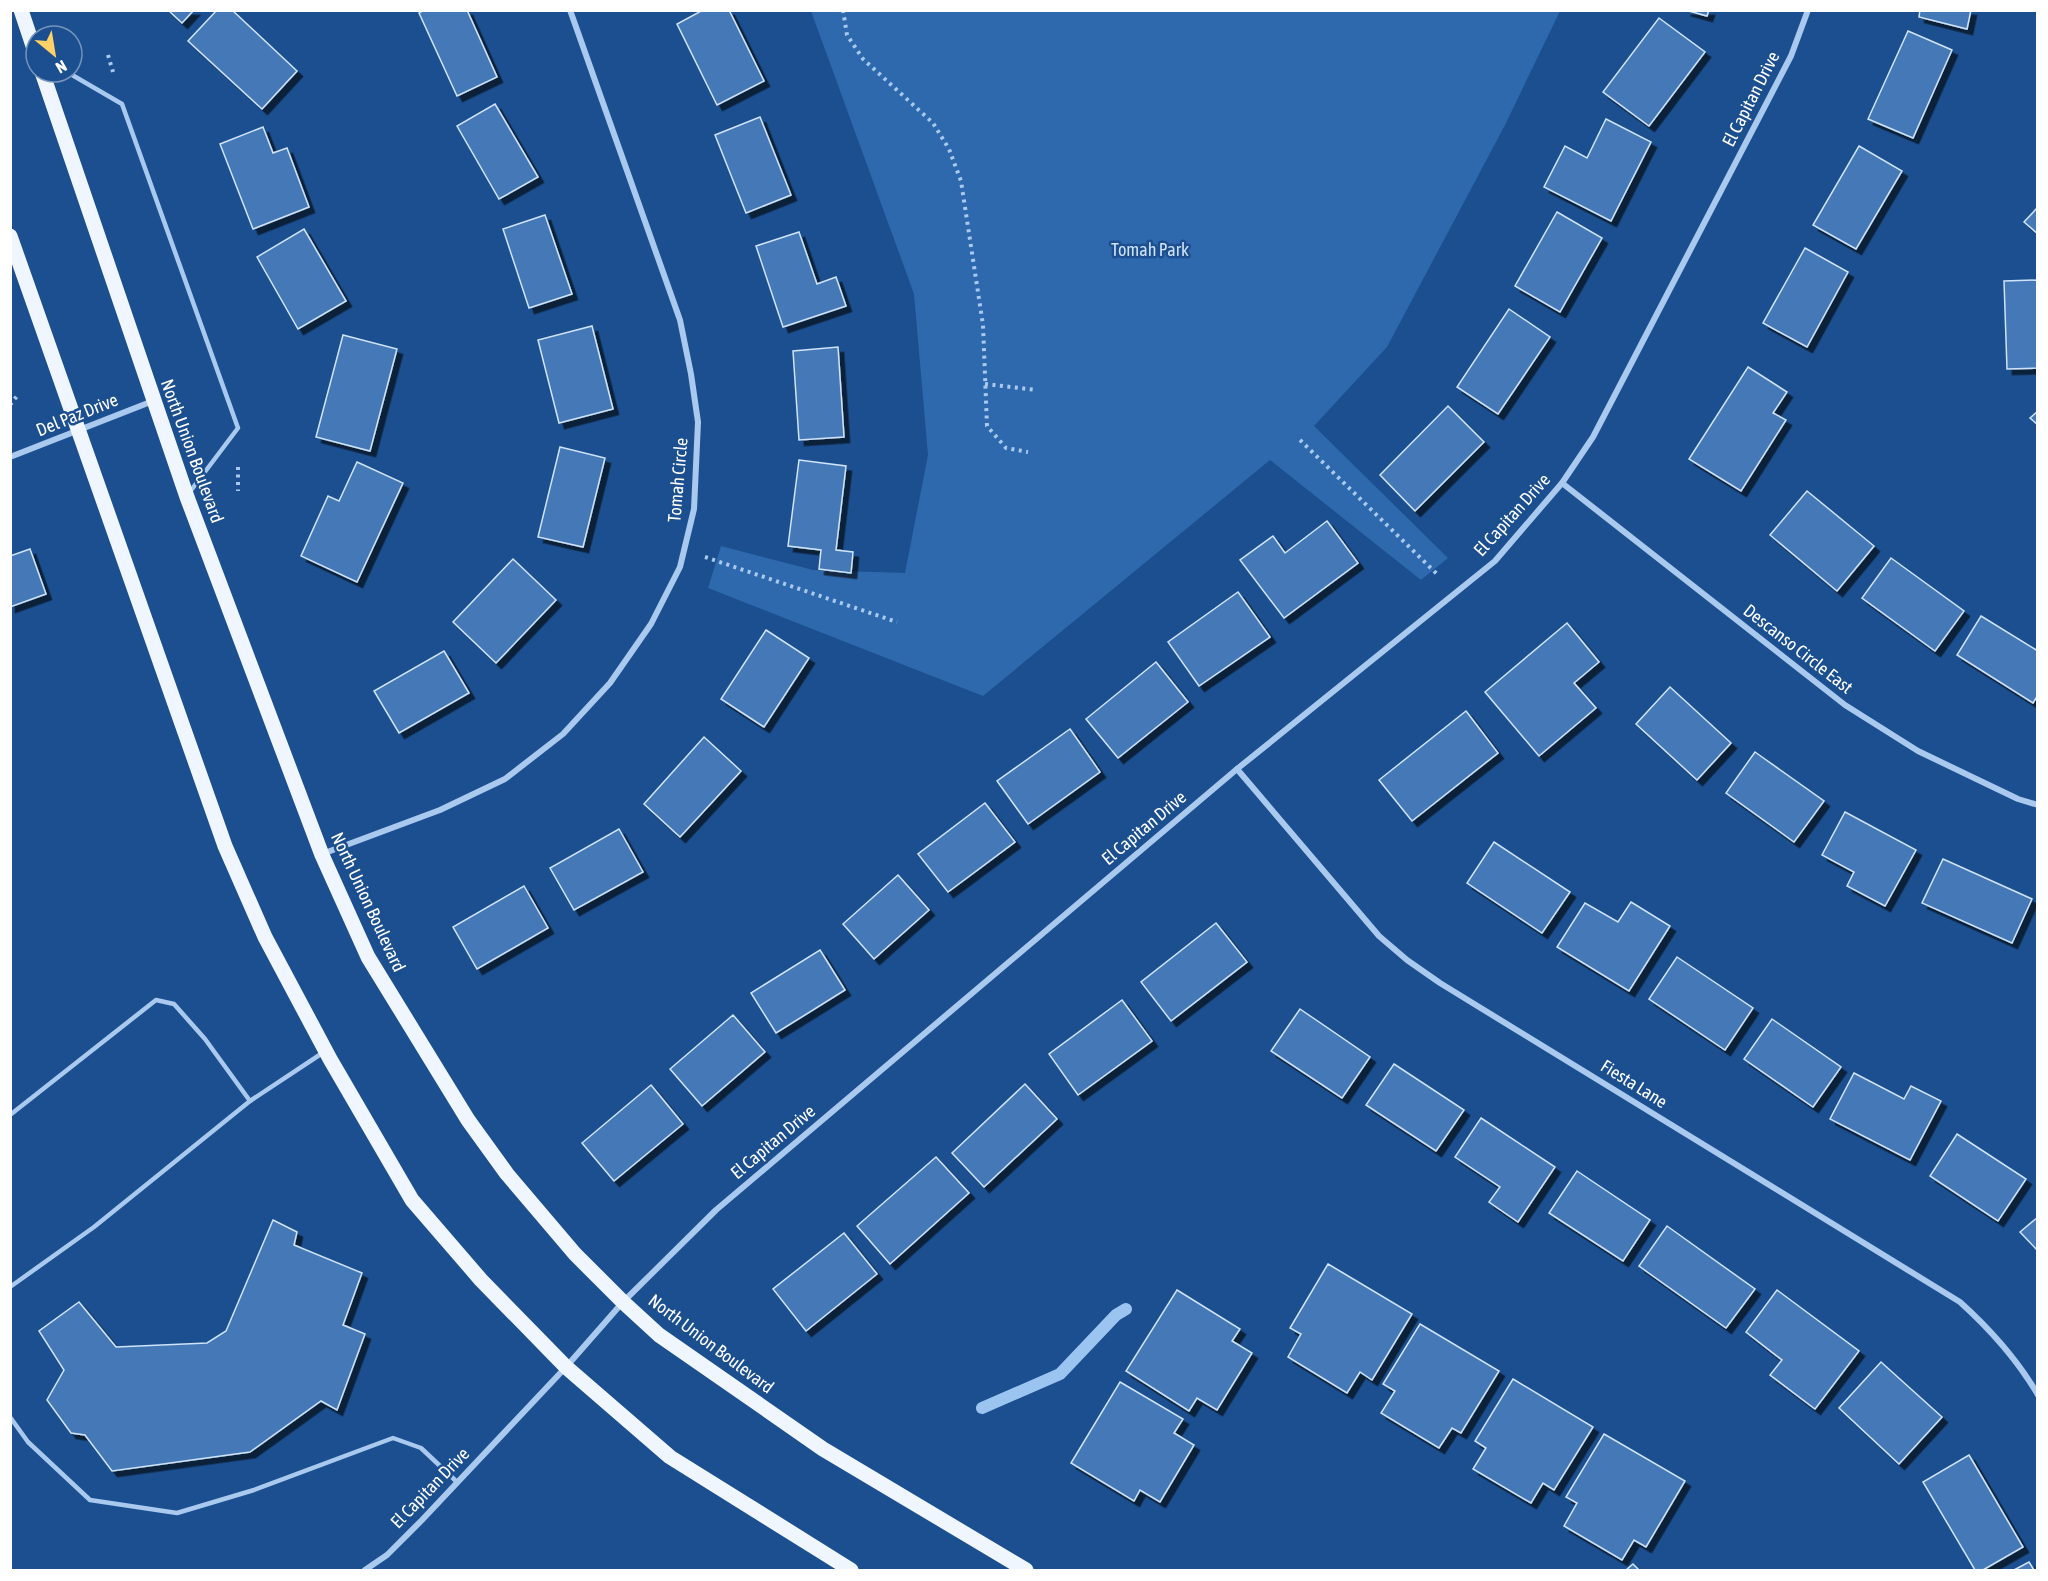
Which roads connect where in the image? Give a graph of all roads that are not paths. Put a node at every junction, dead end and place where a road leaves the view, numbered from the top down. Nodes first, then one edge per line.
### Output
1 (570, 10) edge
2 (1808, 10) edge
3 (84, 82) edge
4 (46, 84) edge
5 (10, 236) edge
6 (153, 401) junction
7 (79, 432) junction
8 (10, 457) edge
9 (1562, 483) junction
10 (187, 497) junction
11 (1237, 769) junction
12 (2037, 805) edge
13 (322, 855) junction
14 (326, 1051) junction
15 (250, 1101) junction
16 (10, 1115) edge
17 (10, 1287) edge
18 (623, 1302) junction
19 (566, 1367) junction
20 (2037, 1395) edge
21 (10, 1418) edge
22 (457, 1482) junction
23 (365, 1570) edge
24 (851, 1570) edge
25 (1026, 1570) edge

1 - 13 street, Tomah Circle
2 - 9 street, El Capitan Drive
3 - 10 lane
4 - 6 main road, North Union Boulevard
5 - 7 main road
6 - 7 street, Del Paz Drive
6 - 10 main road, North Union Boulevard
7 - 8 street, Del Paz Drive
7 - 14 main road
9 - 11 street, El Capitan Drive
9 - 12 street, Descanso Circle East
10 - 13 main road, North Union Boulevard
11 - 18 street, El Capitan Drive
11 - 20 street, Fiesta Lane
13 - 18 main road, North Union Boulevard
14 - 15 lane
14 - 19 main road
15 - 16 lane
15 - 17 lane
18 - 19 street, El Capitan Drive
18 - 25 main road, North Union Boulevard
19 - 22 street, El Capitan Drive
19 - 24 main road
21 - 22 lane
22 - 23 street, El Capitan Drive

